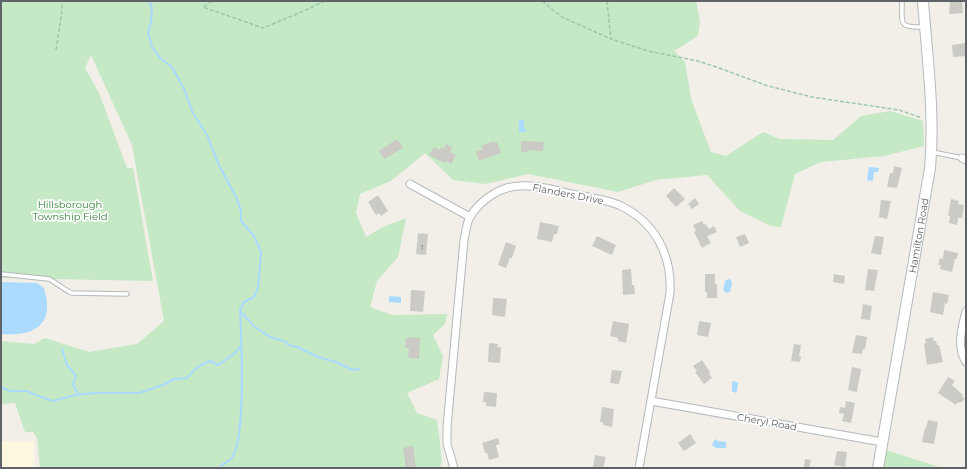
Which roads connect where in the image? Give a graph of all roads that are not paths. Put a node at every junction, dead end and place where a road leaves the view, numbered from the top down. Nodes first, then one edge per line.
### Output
1 (902, 1) edge
2 (923, 1) edge
3 (925, 27) junction
4 (932, 152) junction
5 (964, 159) edge
6 (410, 184) dead end
7 (470, 217) junction
8 (1, 274) edge
9 (126, 294) dead end
10 (966, 311) edge
11 (966, 362) edge
12 (651, 401) junction
13 (882, 442) junction
14 (454, 468) edge
15 (639, 468) edge
16 (878, 468) edge

1 - 3 lane
2 - 3 street, Hamilton Road
3 - 4 street, Hamilton Road
4 - 5 lane
4 - 13 street, Hamilton Road
6 - 7 street
7 - 12 street, Flanders Drive
7 - 14 street, Flanders Drive
8 - 9 lane
10 - 11 street
12 - 13 street, Cheryl Road
12 - 15 street, Flanders Drive
13 - 16 street, Hamilton Road

